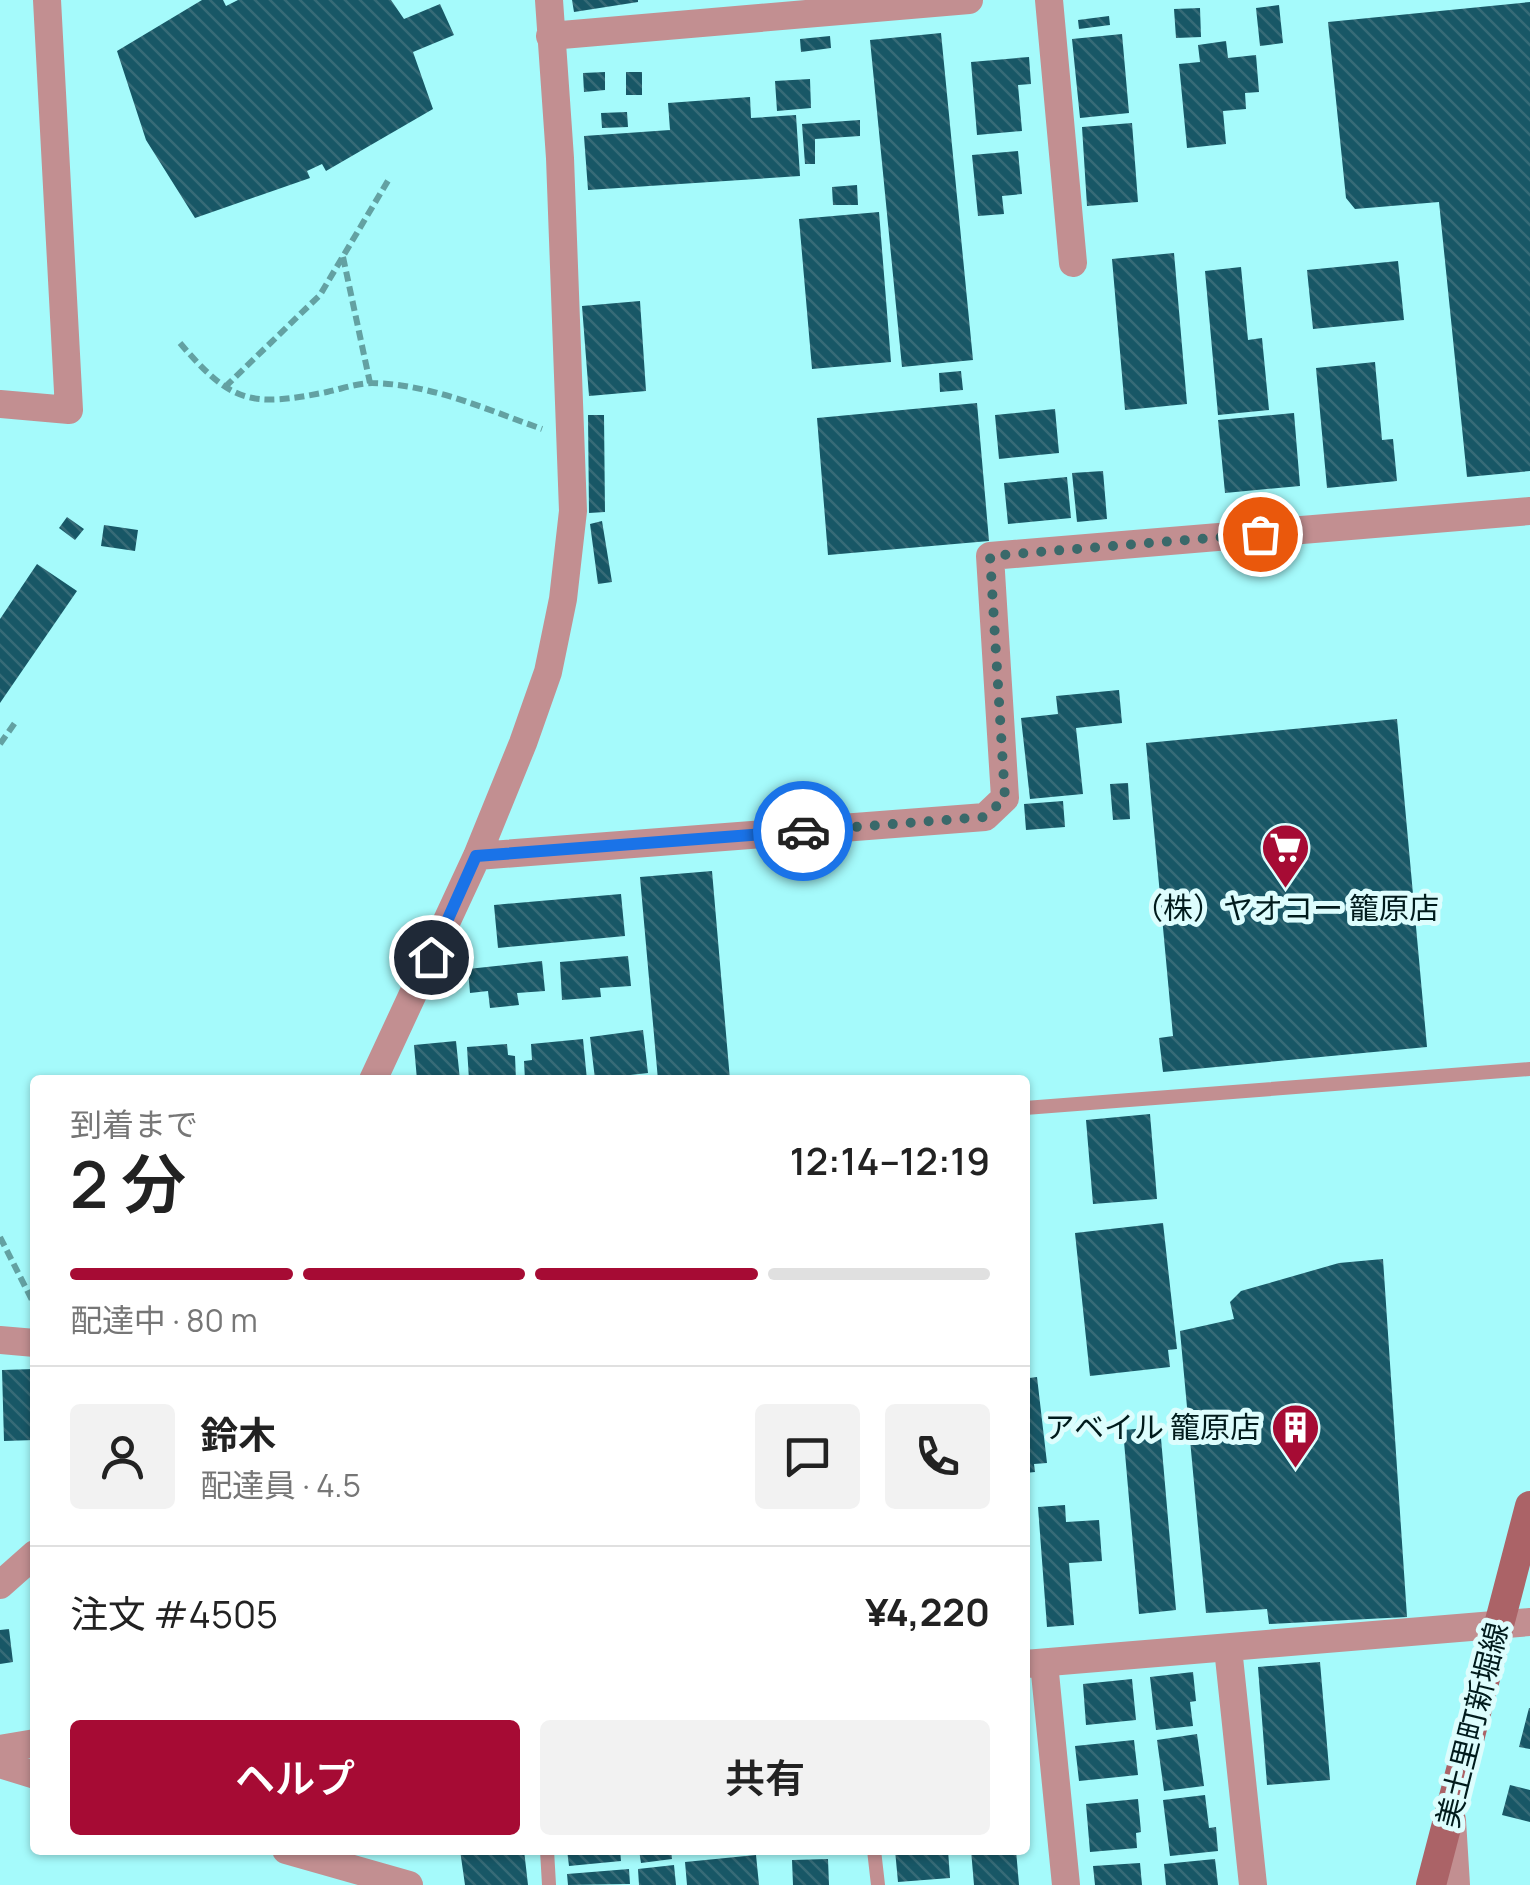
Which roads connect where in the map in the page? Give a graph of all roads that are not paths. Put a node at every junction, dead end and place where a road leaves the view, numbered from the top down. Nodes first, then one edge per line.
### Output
1 (47, 0) edge
2 (548, 0) edge
3 (970, 0) edge
4 (1049, 0) edge
5 (899, 3) edge
6 (550, 36) junction
7 (1073, 263) dead end
8 (0, 404) edge
9 (1530, 511) edge
10 (476, 856) junction
11 (1530, 1069) edge
12 (375, 1075) edge
13 (1030, 1108) edge
14 (0, 1340) edge
15 (30, 1343) edge
16 (1530, 1506) edge
17 (30, 1558) edge
18 (0, 1585) edge
19 (1530, 1622) edge
20 (1496, 1626) junction
21 (1228, 1648) junction
22 (1035, 1664) edge
23 (30, 1746) edge
24 (1, 1763) edge
25 (30, 1773) edge
26 (1452, 1814) junction
27 (304, 1855) edge
28 (547, 1855) edge
29 (875, 1855) edge
30 (409, 1885) edge
31 (549, 1885) edge
32 (878, 1885) edge
33 (1066, 1885) edge
34 (1253, 1885) edge
35 (1430, 1885) edge
36 (1456, 1885) edge

1 - 8 street
2 - 6 street
3 - 5 street
4 - 7 street
5 - 6 street
6 - 10 street
9 - 10 street
10 - 12 street
11 - 13 lane
14 - 15 street
16 - 20 main road, 美土里町新堀線
17 - 18 street
19 - 20 street
20 - 21 street
20 - 26 main road, 美土里町新堀線
21 - 22 street
21 - 34 street
22 - 33 street
23 - 24 street
24 - 25 street
26 - 35 main road, 美土里町新堀線
26 - 36 street
27 - 30 street
28 - 31 lane
29 - 32 lane

